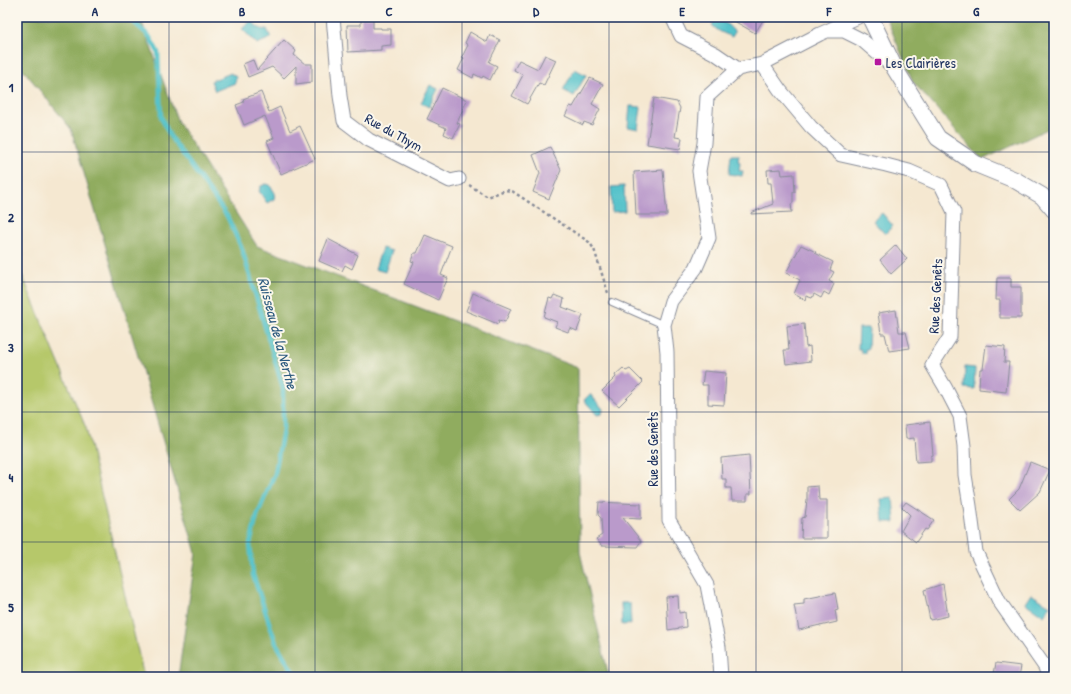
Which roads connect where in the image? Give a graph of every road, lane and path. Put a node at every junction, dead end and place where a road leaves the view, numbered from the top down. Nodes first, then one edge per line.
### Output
1 (333, 17) edge
2 (672, 17) edge
3 (838, 17) edge
4 (858, 17) edge
5 (870, 17) edge
6 (825, 31) junction
7 (762, 64) junction
8 (738, 69) junction
9 (895, 69) junction
10 (459, 179) joint
11 (1054, 210) edge
12 (612, 302) joint
13 (664, 324) junction
14 (721, 677) edge
15 (1048, 677) edge

1 - 10 street, Rue du Thym
2 - 8 street
3 - 6 street
4 - 6 street
5 - 9 street
6 - 7 street
6 - 9 street
7 - 8 street
7 - 15 street, Rue des Genêts
8 - 13 street, Rue des Genêts
9 - 11 street
10 - 12 path
12 - 13 lane
13 - 14 street, Rue des Genêts

